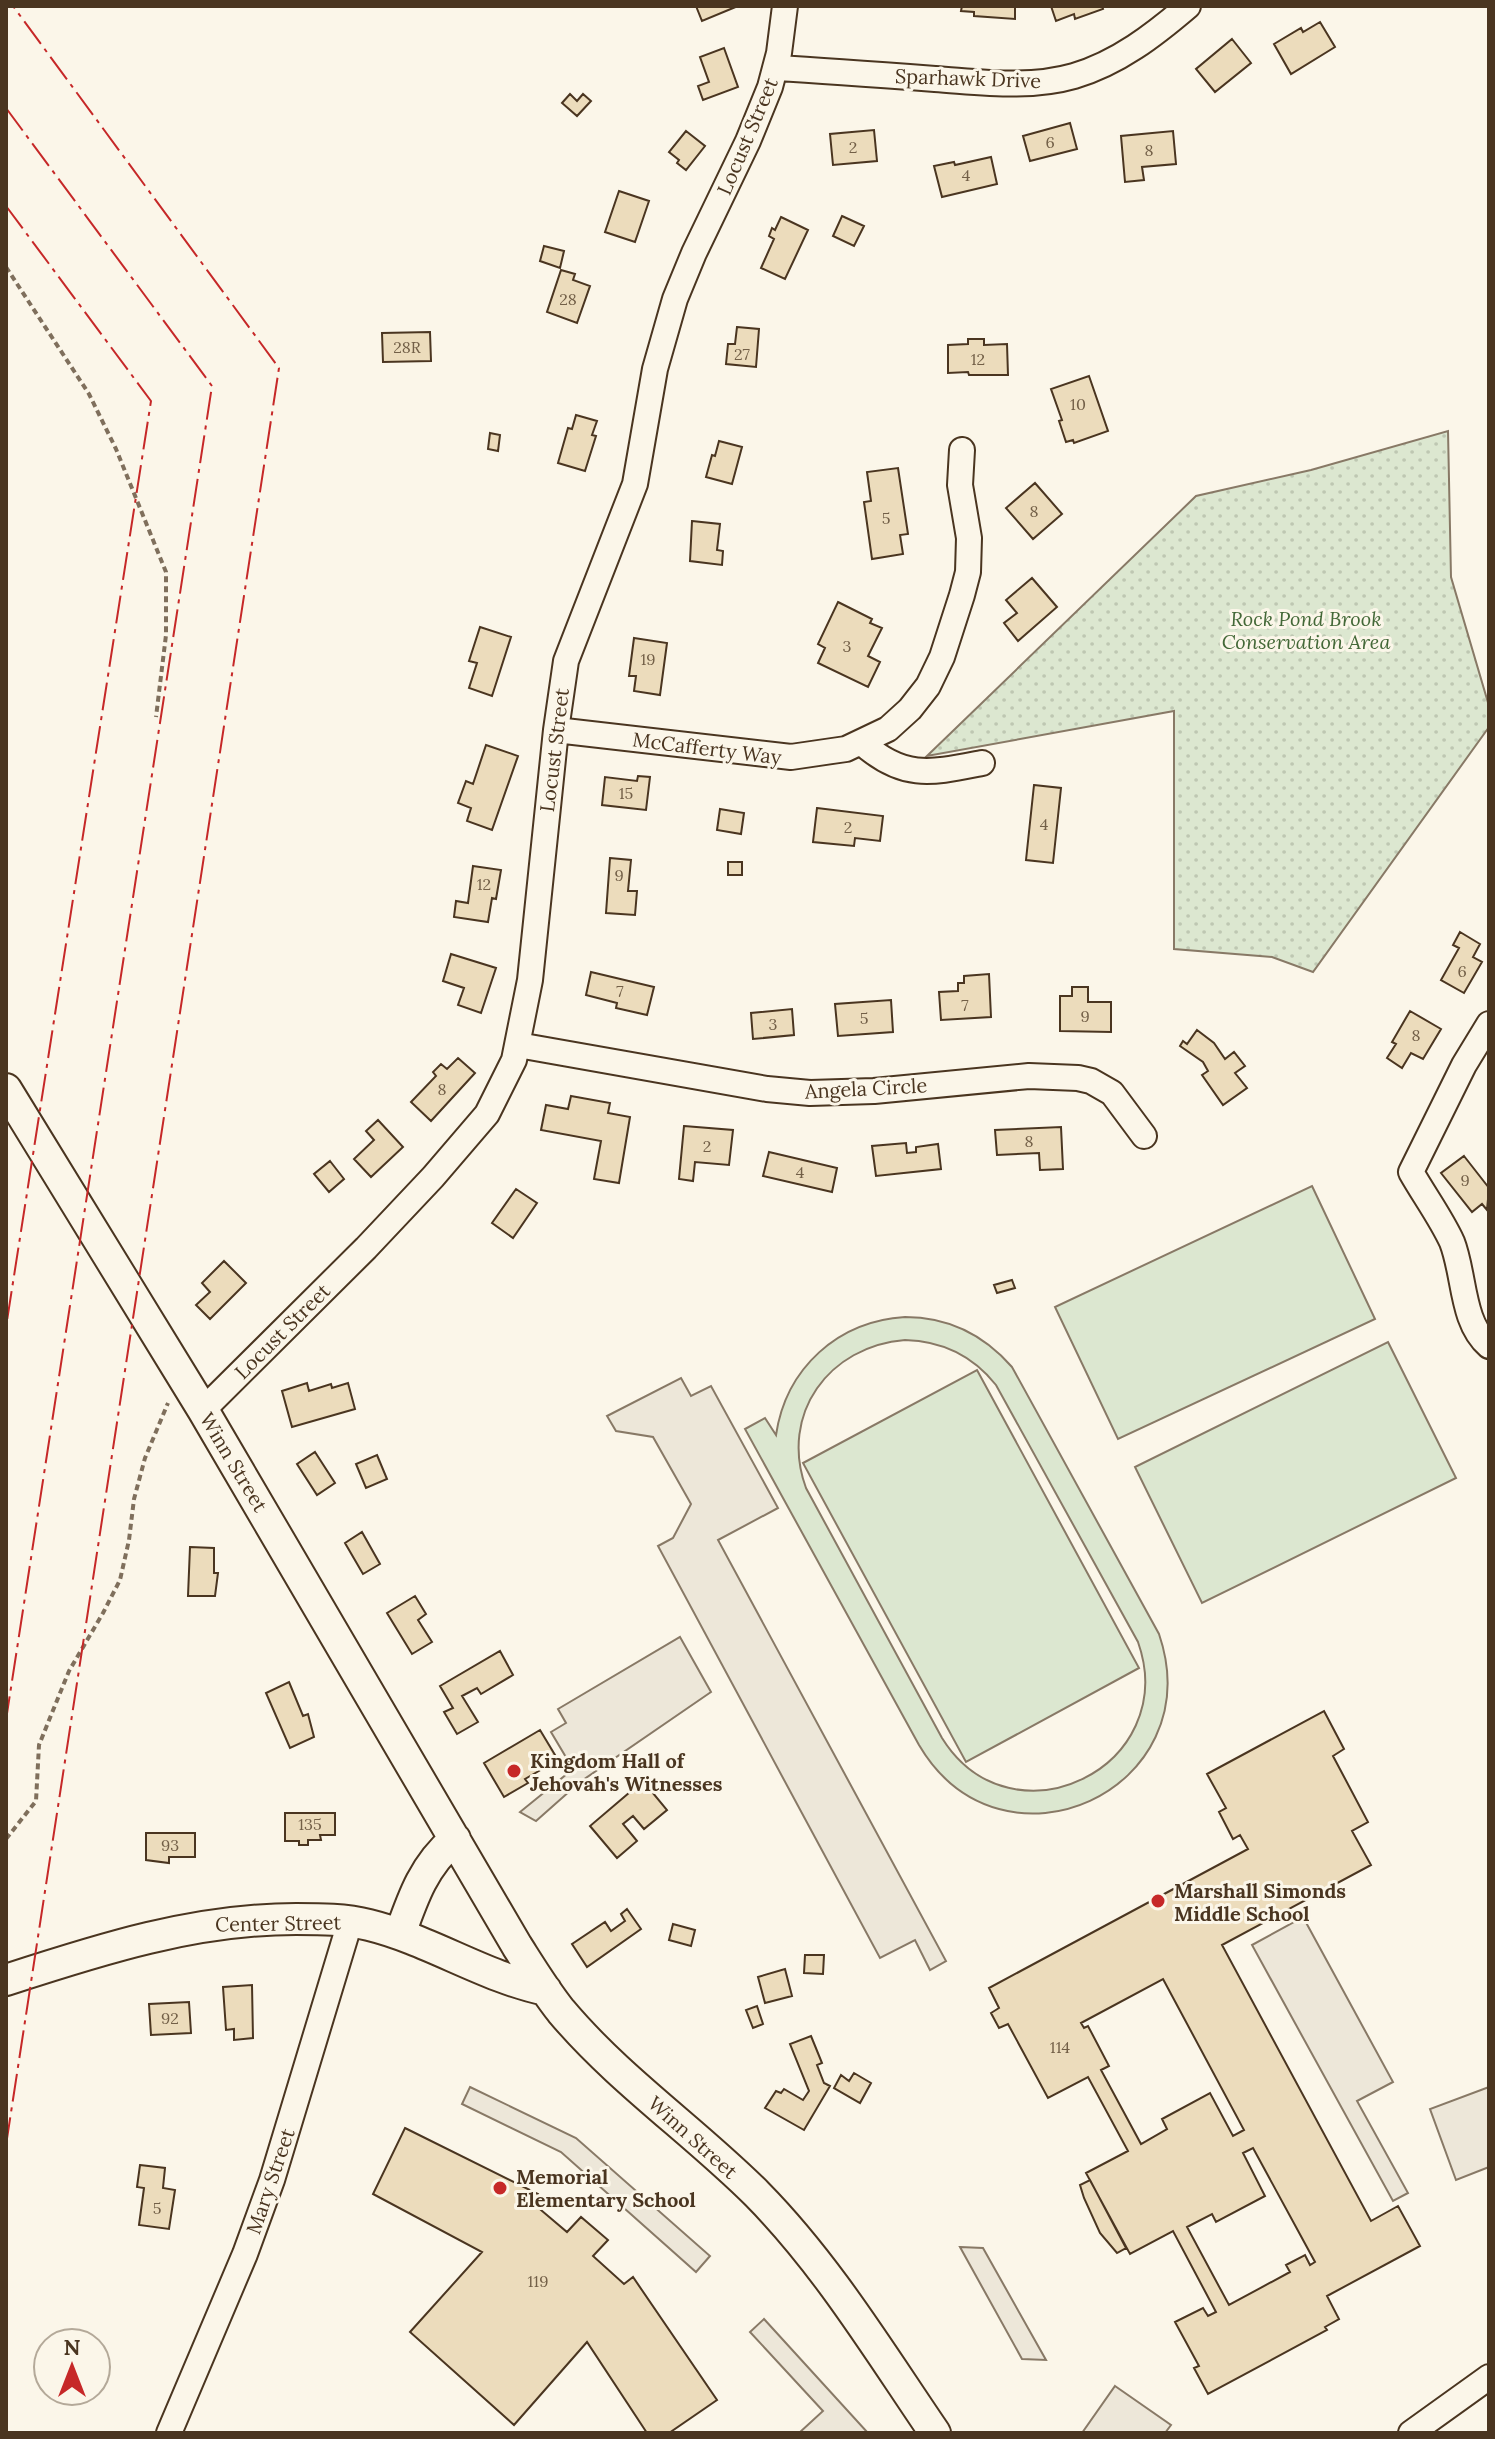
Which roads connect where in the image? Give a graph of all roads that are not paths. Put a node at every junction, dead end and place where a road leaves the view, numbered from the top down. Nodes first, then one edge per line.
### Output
1 (785, 6) edge
2 (1188, 6) edge
3 (776, 68) junction
4 (962, 450) dead end
5 (556, 730) junction
6 (862, 743) junction
7 (982, 763) dead end
8 (1489, 1024) edge
9 (518, 1045) junction
10 (6, 1089) edge
11 (1144, 1136) dead end
12 (1489, 1346) edge
13 (203, 1410) junction
14 (455, 1839) junction
15 (350, 1922) junction
16 (400, 1934) junction
17 (6, 1980) edge
18 (546, 1990) junction
19 (1489, 2377) edge
20 (169, 2433) edge
21 (935, 2433) edge
22 (1411, 2433) edge

1 - 3 street, Locust Street
2 - 3 street, Sparhawk Drive
3 - 5 street, Locust Street
4 - 6 street, McCafferty Way
5 - 6 street, McCafferty Way
5 - 9 street, Locust Street
6 - 7 street
8 - 12 street
9 - 11 street, Angela Circle
9 - 13 street, Locust Street
10 - 13 main road, Winn Street
13 - 14 main road, Winn Street
14 - 16 main road
14 - 18 main road, Winn Street
15 - 16 main road, Center Street
15 - 17 main road, Center Street
15 - 20 street, Mary Street
16 - 18 main road, Center Street
18 - 21 main road, Winn Street
19 - 22 street

